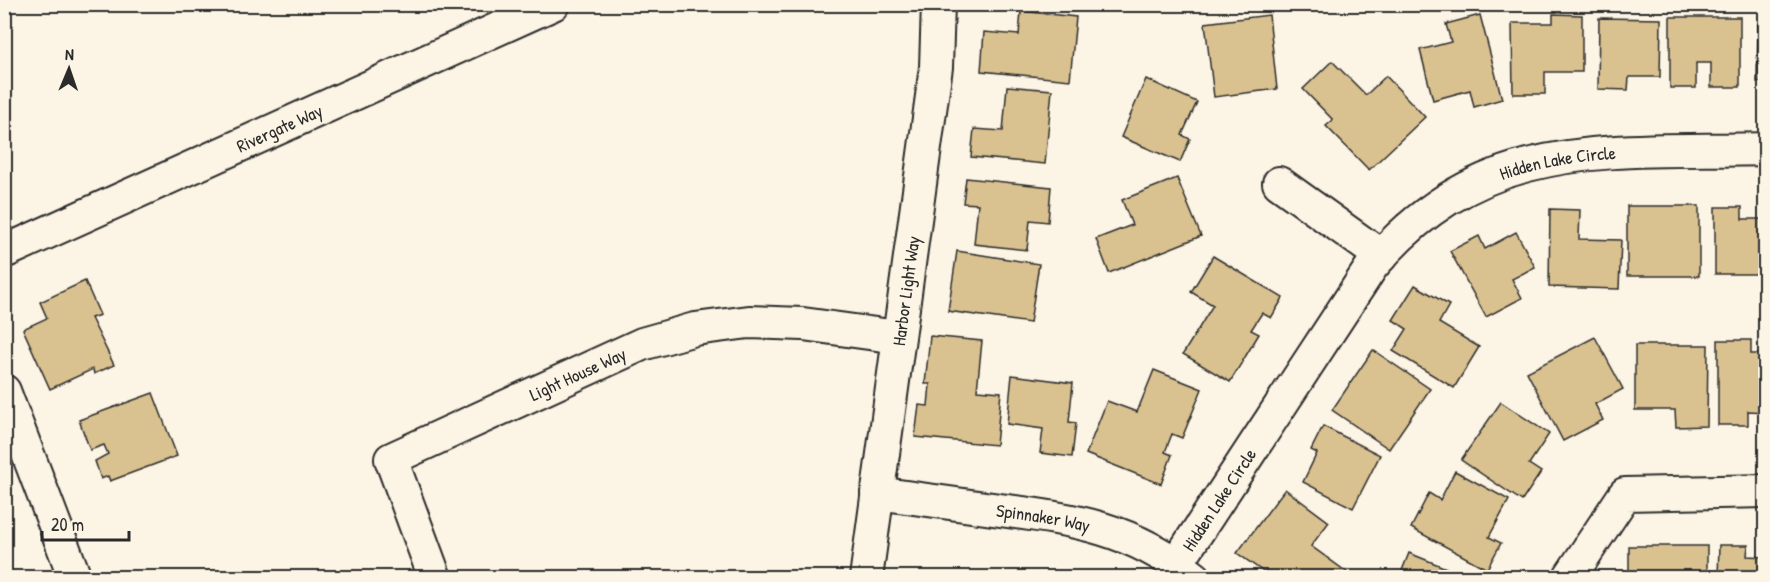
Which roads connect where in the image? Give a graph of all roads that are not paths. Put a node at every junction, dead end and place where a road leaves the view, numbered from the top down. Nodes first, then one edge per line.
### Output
1 (553, 4) edge
2 (938, 4) edge
3 (1766, 149) edge
4 (1279, 183) dead end
5 (4, 252) edge
6 (1381, 256) junction
7 (898, 337) junction
8 (4, 391) edge
9 (1766, 491) edge
10 (877, 493) junction
11 (1186, 570) edge
12 (75, 578) edge
13 (435, 578) edge
14 (866, 578) edge
15 (1569, 578) edge

1 - 5 street, Rivergate Way
2 - 7 street, Harbor Light Way
3 - 6 street, Hidden Lake Circle
4 - 6 street
6 - 11 street, Hidden Lake Circle
7 - 10 street, Harbor Light Way
7 - 13 street, Light House Way
8 - 12 street
9 - 15 street
10 - 11 street, Spinnaker Way
10 - 14 street, Harbor Light Way

